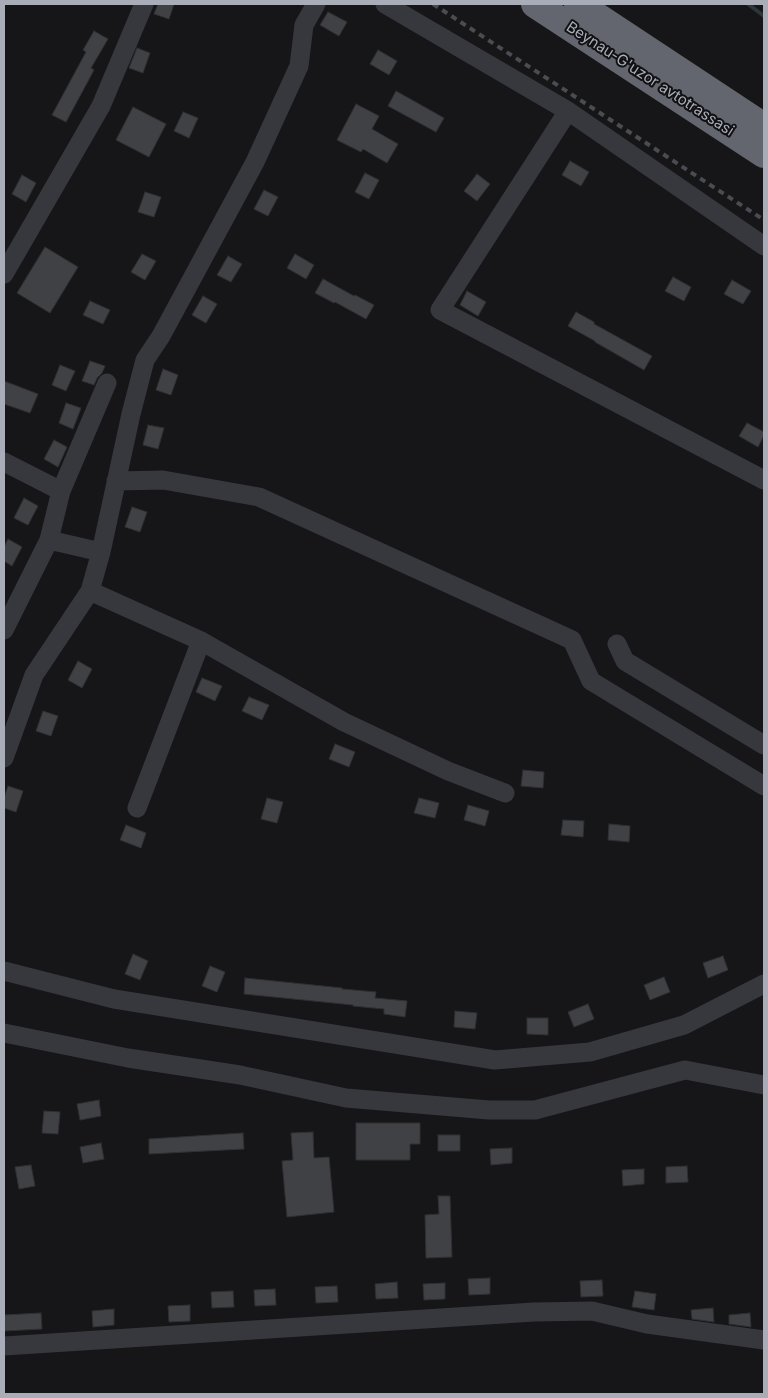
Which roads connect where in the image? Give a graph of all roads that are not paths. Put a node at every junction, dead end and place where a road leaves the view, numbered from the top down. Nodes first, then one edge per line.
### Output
1 (144, 4) edge
2 (316, 4) edge
3 (385, 4) edge
4 (535, 4) edge
5 (578, 4) edge
6 (568, 111) junction
7 (764, 127) edge
8 (764, 154) edge
9 (764, 246) edge
10 (4, 274) edge
11 (107, 382) dead end
12 (4, 462) edge
13 (764, 480) edge
14 (116, 481) junction
15 (61, 491) junction
16 (50, 540) junction
17 (101, 552) junction
18 (90, 591) junction
19 (4, 630) edge
20 (201, 641) junction
21 (617, 644) dead end
22 (764, 745) edge
23 (4, 758) edge
24 (764, 786) edge
25 (505, 793) dead end
26 (137, 808) dead end
27 (4, 971) edge
28 (764, 984) edge
29 (4, 1033) edge
30 (764, 1085) edge
31 (764, 1340) edge
32 (4, 1346) edge

1 - 10 street
2 - 14 street
3 - 6 street
4 - 8 highway, Beynau-G'uzor avtotrassasi
5 - 7 highway, Beynau-G'uzor avtotrassasi
6 - 9 street
6 - 13 street
11 - 15 street
12 - 15 street
14 - 17 street
14 - 24 street
15 - 16 street
16 - 17 street
16 - 19 street
17 - 18 street
18 - 20 street
18 - 23 street
20 - 25 street
20 - 26 street
21 - 22 street
27 - 28 street
29 - 30 street
31 - 32 street

